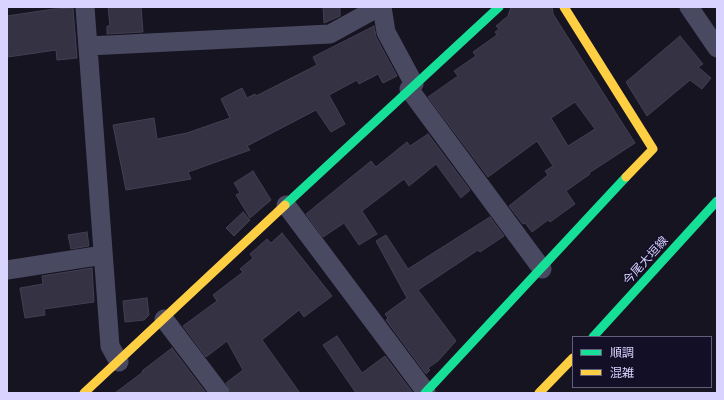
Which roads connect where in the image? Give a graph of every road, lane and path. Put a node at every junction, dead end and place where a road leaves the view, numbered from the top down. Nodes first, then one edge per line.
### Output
1 (85, 7) edge
2 (381, 7) edge
3 (499, 7) edge
4 (564, 7) edge
5 (689, 7) edge
6 (88, 46) junction
7 (717, 48) edge
8 (411, 86) junction
9 (717, 200) edge
10 (286, 204) junction
11 (103, 256) junction
12 (542, 269) junction
13 (7, 270) edge
14 (164, 319) junction
15 (594, 336) edge
16 (572, 359) edge
17 (119, 362) junction
18 (84, 393) edge
19 (220, 393) edge
20 (425, 393) edge
21 (539, 393) edge

1 - 6 street
2 - 6 street
2 - 8 street
3 - 8 street
4 - 12 street
5 - 7 street
6 - 11 street
8 - 10 street
8 - 12 street
9 - 15 street, 今尾大垣線
10 - 14 street
10 - 20 street
11 - 13 street
11 - 17 street
12 - 20 street
14 - 17 street
14 - 19 street
16 - 21 street
17 - 18 street

